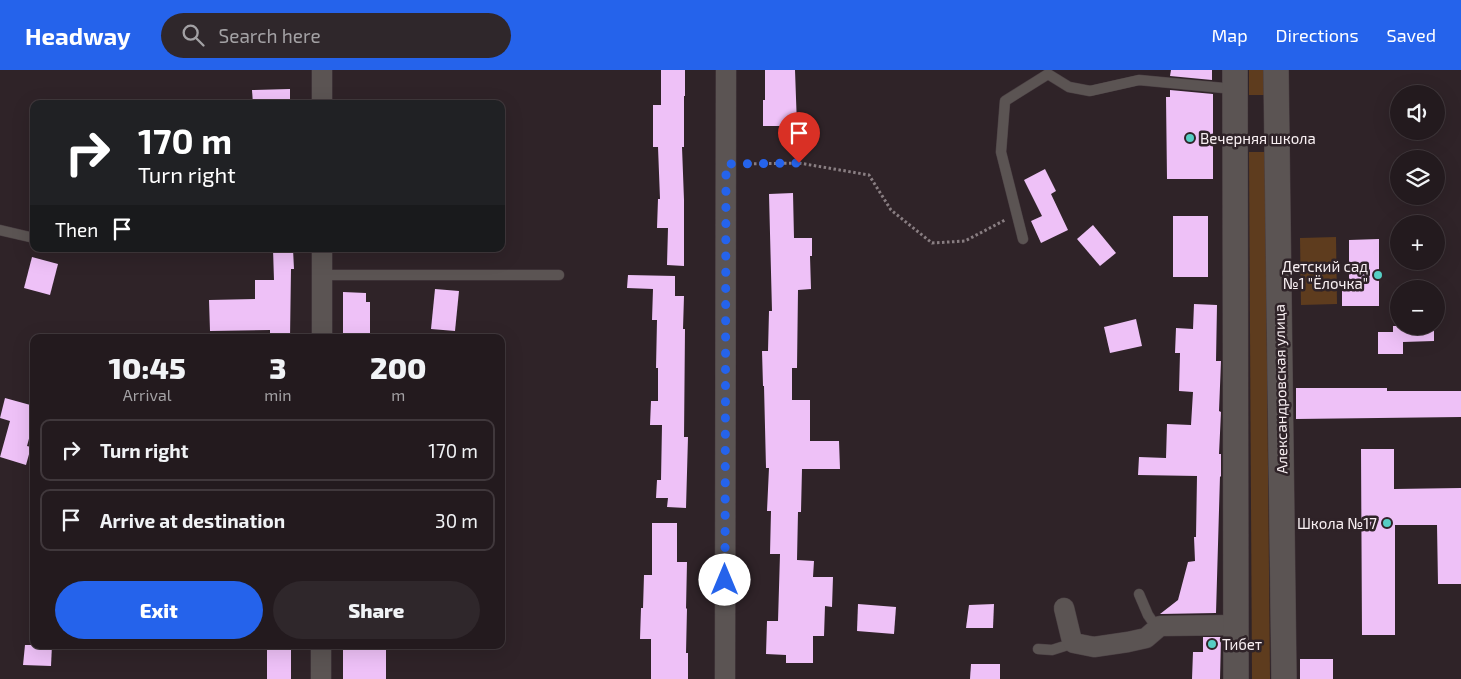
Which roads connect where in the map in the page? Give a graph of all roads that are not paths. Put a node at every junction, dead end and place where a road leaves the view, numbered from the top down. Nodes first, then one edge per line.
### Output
1 (322, 70) edge
2 (726, 70) edge
3 (1276, 70) edge
4 (1235, 79) edge
5 (322, 100) edge
6 (0, 230) edge
7 (30, 237) edge
8 (1024, 239) dead end
9 (322, 252) edge
10 (322, 275) junction
11 (559, 275) dead end
12 (322, 334) edge
13 (1139, 594) dead end
14 (1064, 608) dead end
15 (1236, 625) junction
16 (1157, 628) junction
17 (1074, 643) junction
18 (321, 649) edge
19 (1038, 649) dead end
20 (321, 679) edge
21 (725, 679) edge
22 (1236, 679) edge
23 (1284, 679) edge

1 - 5 street
2 - 21 street
3 - 23 street, Александровская улица
4 - 8 lane
4 - 15 street
6 - 7 lane
9 - 10 street
10 - 11 lane
10 - 12 street
13 - 16 lane
14 - 17 street
15 - 16 street
15 - 22 street
16 - 17 street
17 - 19 lane
18 - 20 street

